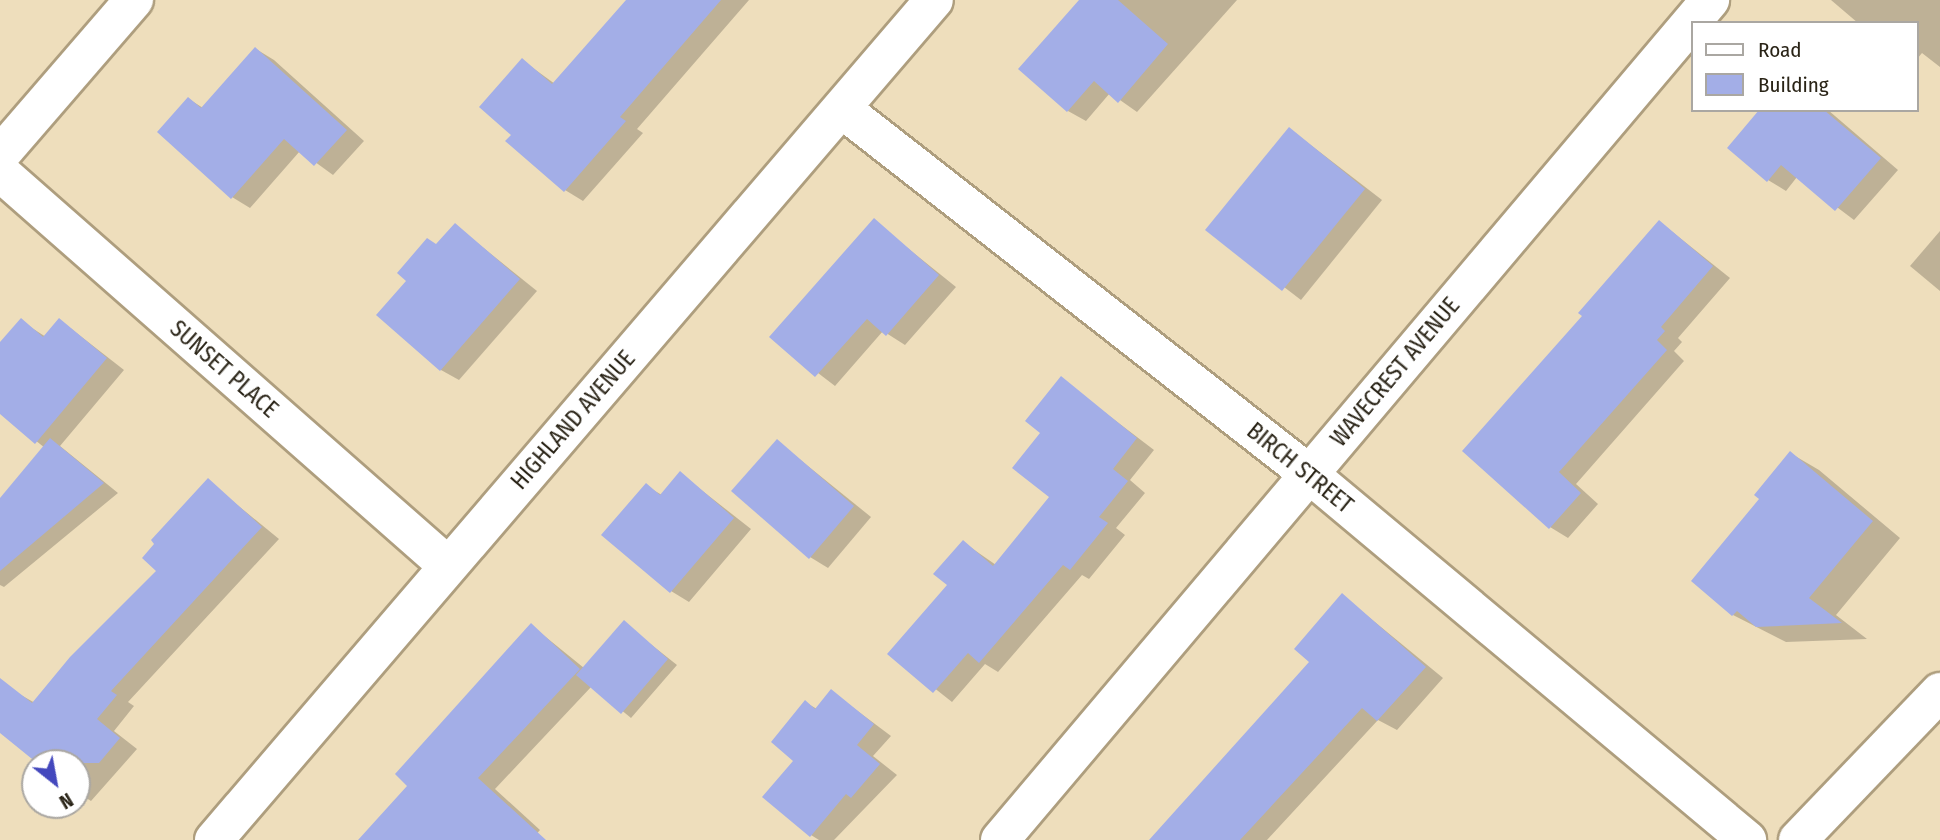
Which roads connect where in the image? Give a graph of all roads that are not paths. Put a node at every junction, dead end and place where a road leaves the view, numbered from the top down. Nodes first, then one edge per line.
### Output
1 (134, 0) edge
2 (934, 0) edge
3 (1710, 0) edge
4 (1692, 21) edge
5 (1692, 21) edge
6 (842, 109) junction
7 (0, 155) edge
8 (0, 172) edge
9 (1309, 474) junction
10 (447, 565) junction
11 (1940, 692) edge
12 (214, 840) edge
13 (1000, 840) edge
14 (1747, 840) edge
15 (1798, 840) edge

1 - 7 street
2 - 6 street, HIGHLAND AVENUE
3 - 4 street, WAVECREST AVENUE
5 - 9 street, WAVECREST AVENUE
6 - 9 street, BIRCH STREET
6 - 10 street, HIGHLAND AVENUE
8 - 10 street, SUNSET PLACE
9 - 13 street, WAVECREST AVENUE
9 - 14 street, BIRCH STREET
10 - 12 street, HIGHLAND AVENUE
11 - 15 street

